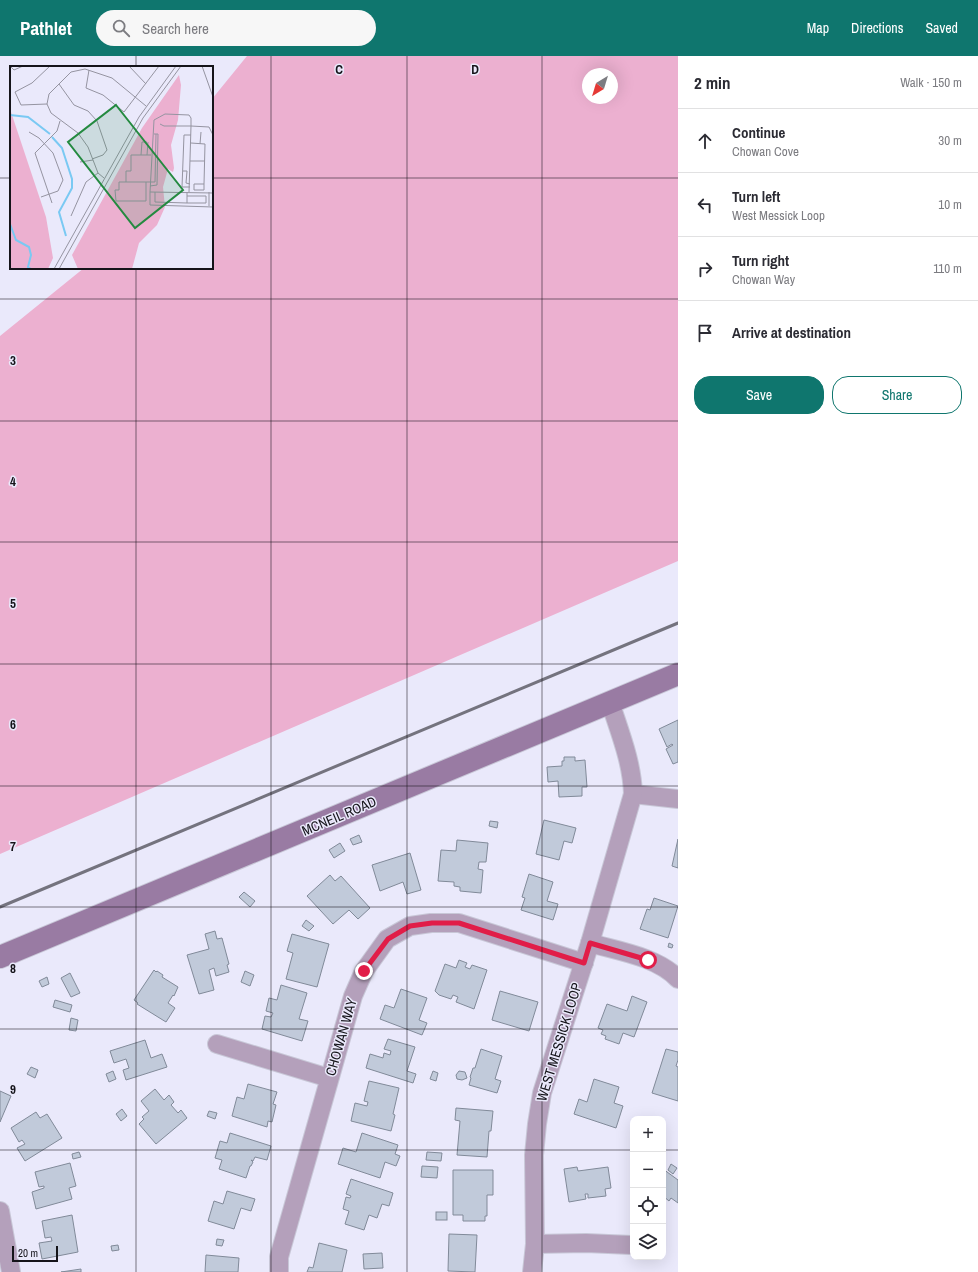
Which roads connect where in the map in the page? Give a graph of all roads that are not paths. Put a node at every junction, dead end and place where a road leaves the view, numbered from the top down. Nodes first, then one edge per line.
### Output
1 (678, 674) edge
2 (610, 702) junction
3 (633, 794) junction
4 (678, 799) edge
5 (590, 943) junction
6 (0, 957) edge
7 (584, 963) junction
8 (678, 979) edge
9 (217, 1044) dead end
10 (329, 1078) junction
11 (0, 1211) edge
12 (535, 1244) junction
13 (630, 1245) edge
14 (10, 1272) edge
15 (279, 1272) edge
16 (532, 1272) edge

1 - 2 main road, MCNEIL ROAD
2 - 3 street, WEST MESSICK LOOP
2 - 6 main road, MCNEIL ROAD
3 - 4 street
3 - 5 street, WEST MESSICK LOOP
5 - 7 street, WEST MESSICK LOOP
5 - 8 street
7 - 10 street, CHOWAN WAY
7 - 12 street, WEST MESSICK LOOP
9 - 10 street
10 - 15 street, CHOWAN WAY
11 - 14 street
12 - 13 street
12 - 16 street, WEST MESSICK LOOP

